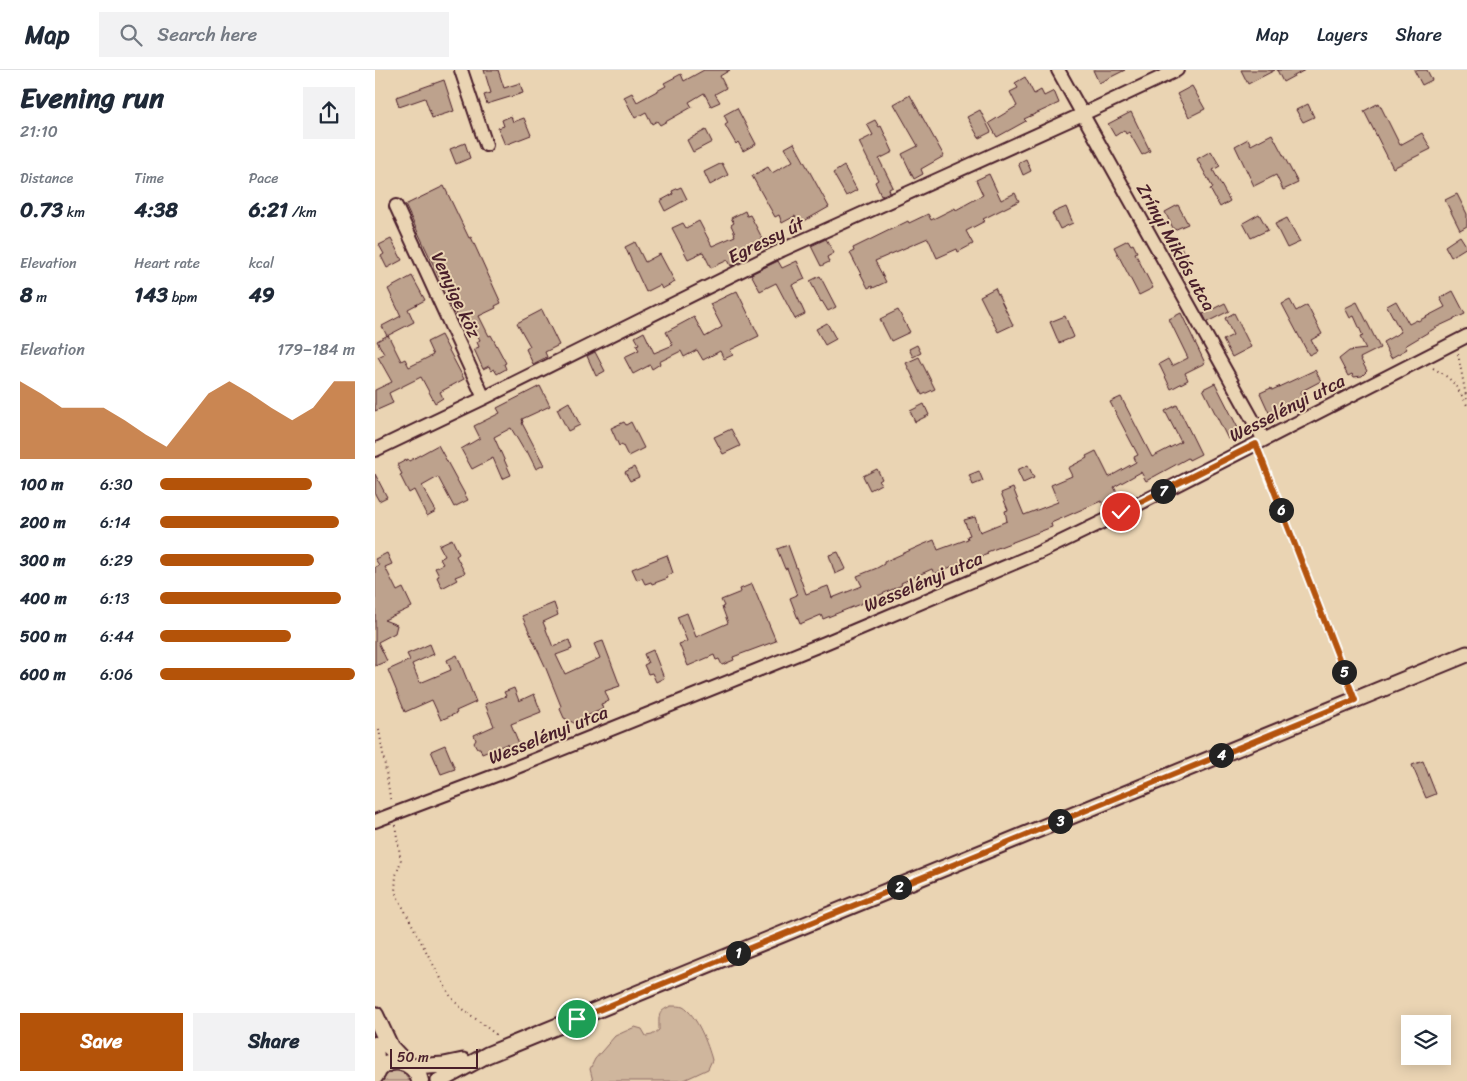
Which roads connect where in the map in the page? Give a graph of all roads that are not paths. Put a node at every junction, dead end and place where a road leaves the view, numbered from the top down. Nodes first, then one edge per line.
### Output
1 (461, 70) edge
2 (1059, 70) edge
3 (1177, 70) edge
4 (1083, 114) junction
5 (486, 145) dead end
6 (396, 206) dead end
7 (1461, 339) edge
8 (484, 398) junction
9 (1260, 442) junction
10 (375, 450) edge
11 (1467, 654) edge
12 (375, 820) edge
13 (375, 1015) edge
14 (375, 1045) edge
15 (487, 1055) junction
16 (412, 1070) edge
17 (376, 1074) edge
18 (439, 1081) edge

1 - 5 street
2 - 4 street, Zrínyi Miklós utca
3 - 4 street, Egressy út
4 - 8 street, Egressy út
4 - 9 street, Zrínyi Miklós utca
6 - 8 street, Venyige köz
7 - 9 street, Wesselényi utca
8 - 10 street, Egressy út
9 - 12 street, Wesselényi utca
11 - 15 street
13 - 16 main road
14 - 17 main road
15 - 16 street
15 - 18 street
16 - 17 main road

